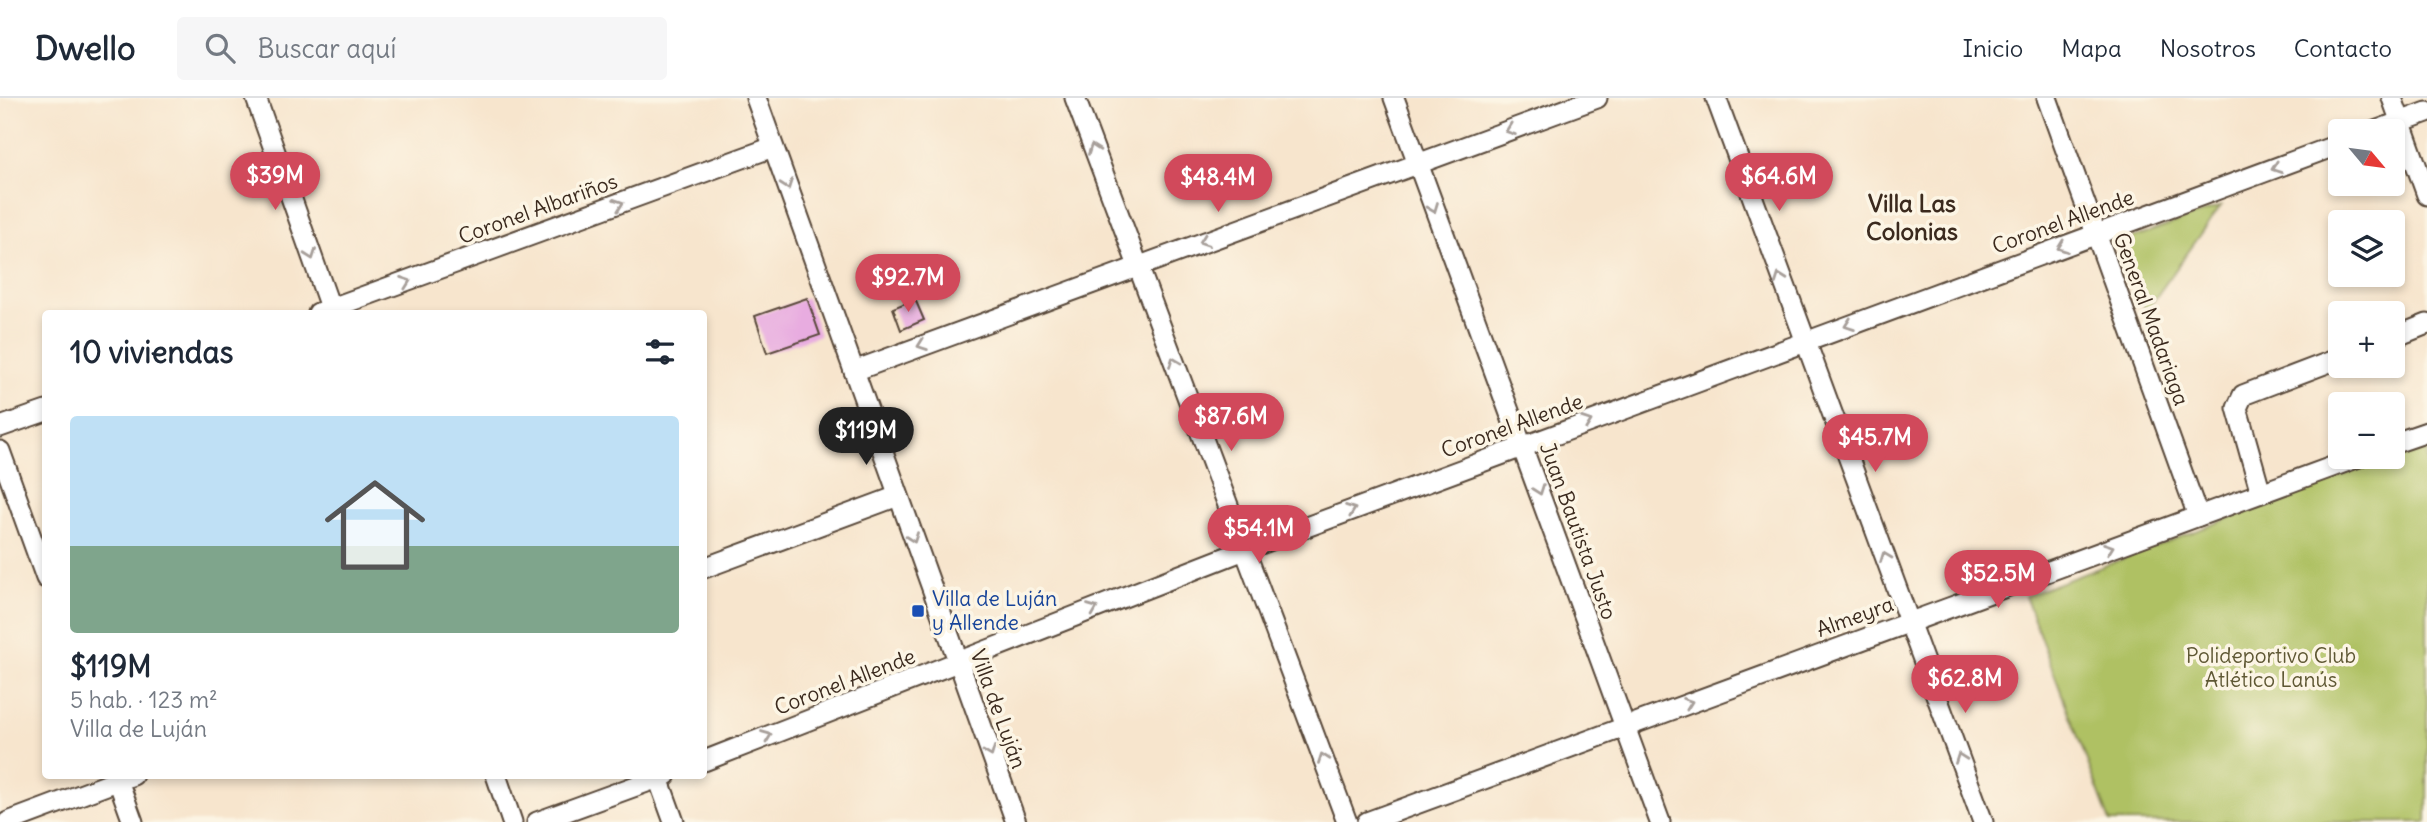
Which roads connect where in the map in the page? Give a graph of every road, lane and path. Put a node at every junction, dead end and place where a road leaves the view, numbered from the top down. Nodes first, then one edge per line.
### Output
1 (256, 98) edge
2 (755, 98) edge
3 (1075, 98) edge
4 (1394, 98) edge
5 (1597, 98) edge
6 (1716, 98) edge
7 (2047, 98) edge
8 (2392, 98) edge
9 (2427, 112) edge
10 (2399, 119) edge
11 (2405, 120) edge
12 (2405, 136) edge
13 (773, 147) junction
14 (2328, 148) edge
15 (1417, 165) junction
16 (2427, 195) edge
17 (2096, 234) junction
18 (1136, 265) junction
19 (326, 310) edge
20 (332, 310) edge
21 (2427, 324) edge
22 (2405, 333) edge
23 (1804, 342) junction
24 (2328, 363) edge
25 (854, 371) junction
26 (42, 412) edge
27 (0, 427) edge
28 (2427, 432) edge
29 (2405, 440) edge
30 (1523, 446) junction
31 (0, 451) edge
32 (2328, 468) edge
33 (2261, 493) junction
34 (898, 496) junction
35 (2198, 516) junction
36 (1247, 549) junction
37 (42, 567) edge
38 (707, 567) edge
39 (1909, 621) junction
40 (956, 663) junction
41 (1624, 727) junction
42 (707, 760) edge
43 (117, 779) edge
44 (123, 779) edge
45 (497, 779) edge
46 (656, 779) edge
47 (663, 779) edge
48 (8, 822) edge
49 (134, 822) edge
50 (512, 822) edge
51 (537, 822) edge
52 (674, 822) edge
53 (1016, 822) edge
54 (1347, 822) edge
55 (1367, 822) edge
56 (1660, 822) edge
57 (1983, 822) edge

1 -> 19 street
2 - 13 street, Villa de Luján
18 -> 3 street
4 - 15 street, Juan Bautista Justo
5 -> 15 street
23 -> 6 street
7 - 17 street, General Madariaga
8 - 10 street
9 - 11 street
12 - 16 street
20 -> 13 street, Coronel Albariños
13 -> 25 street, Villa de Luján
14 -> 17 street, Coronel Allende
15 -> 18 street
15 -> 30 street, Juan Bautista Justo
17 -> 23 street, Coronel Allende
17 - 35 street, General Madariaga
18 -> 25 street
36 -> 18 street
21 - 22 street
30 -> 23 street, Coronel Allende
39 -> 23 street
24 - 33 street
25 - 34 street, Villa de Luján
26 - 27 street
28 - 29 street
36 -> 30 street, Coronel Allende
30 -> 41 street, Juan Bautista Justo
31 - 37 street
32 - 33 street, Almeyra
33 - 35 street, Almeyra
34 - 38 street
34 -> 40 street, Villa de Luján
39 -> 35 street, Almeyra
40 -> 36 street, Coronel Allende
54 -> 36 street
41 -> 39 street, Almeyra
57 -> 39 street
42 -> 40 street, Coronel Allende
40 -> 53 street, Villa de Luján
41 - 55 street, Almeyra
41 - 56 street, Juan Bautista Justo
43 - 48 street
44 - 49 street
45 - 50 street
46 - 51 street
47 - 52 street

